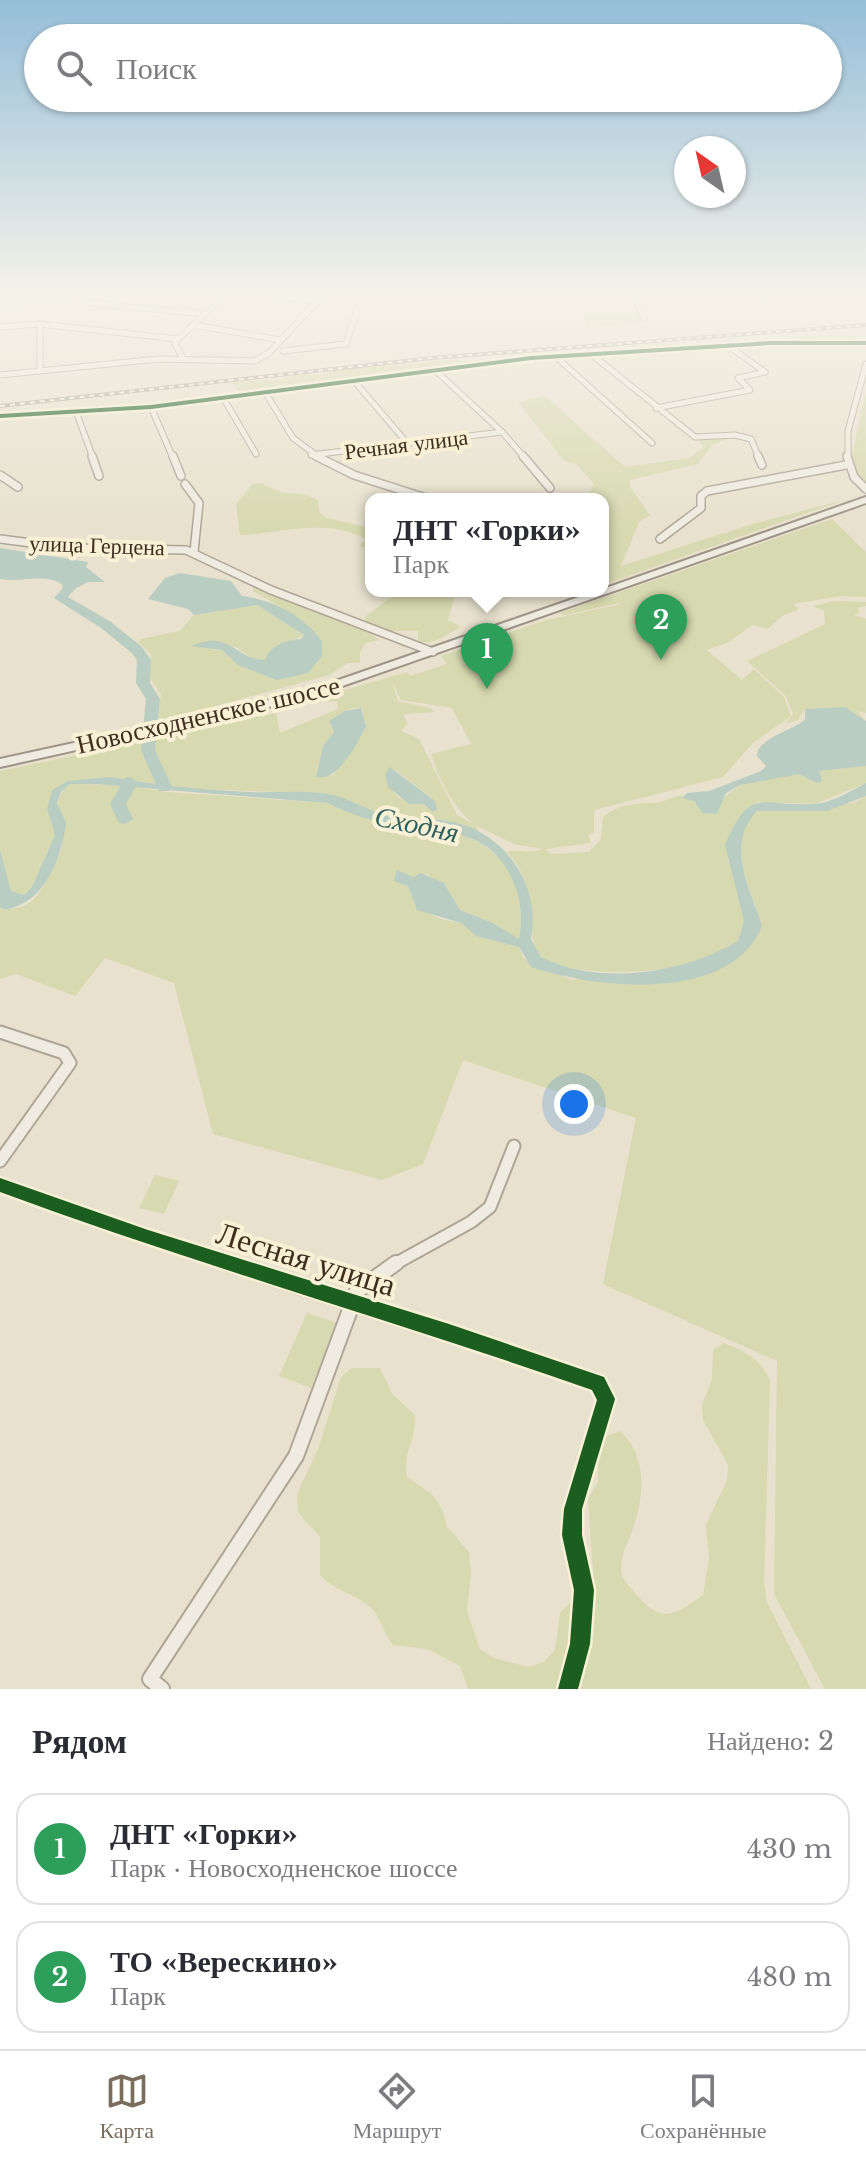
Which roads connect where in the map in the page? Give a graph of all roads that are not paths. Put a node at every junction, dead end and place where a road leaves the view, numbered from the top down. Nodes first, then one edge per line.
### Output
1 (423, 373) edge
2 (438, 373) edge
3 (574, 373) edge
4 (614, 373) edge
5 (761, 373) edge
6 (864, 373) edge
7 (355, 382) junction
8 (265, 392) junction
9 (224, 399) junction
10 (151, 407) junction
11 (656, 408) junction
12 (77, 414) junction
13 (0, 416) edge
14 (502, 432) junction
15 (652, 443) dead end
16 (408, 444) junction
17 (256, 454) dead end
18 (311, 455) junction
19 (762, 465) dead end
20 (846, 465) junction
21 (0, 475) edge
22 (99, 476) dead end
23 (181, 476) dead end
24 (185, 484) dead end
25 (18, 487) dead end
26 (550, 488) dead end
27 (866, 489) edge
28 (413, 493) edge
29 (866, 500) edge
30 (0, 539) edge
31 (660, 539) dead end
32 (194, 552) junction
33 (609, 590) edge
34 (590, 597) edge
35 (433, 652) junction
36 (0, 763) edge
37 (0, 1032) edge
38 (514, 1146) dead end
39 (0, 1161) edge
40 (0, 1185) edge
41 (352, 1299) junction
42 (156, 1684) edge
43 (568, 1689) edge

1 - 7 street
2 - 14 street
3 - 15 street
4 - 11 street
5 - 11 street
6 - 20 street
7 - 8 street
7 - 16 street
8 - 9 street
8 - 18 street
9 - 10 street
9 - 17 street
10 - 12 street
10 - 23 street
11 - 19 street
12 - 13 street
12 - 22 street
14 - 16 street, Речная улица
14 - 26 street
16 - 18 street, Речная улица
18 - 28 street
20 - 27 street
20 - 31 street
21 - 25 street
24 - 32 street
29 - 33 main road, Новосходненское шоссе
30 - 32 street, улица Герцена
32 - 35 street
34 - 35 main road, Новосходненское шоссе
35 - 36 main road, Новосходненское шоссе
37 - 39 street
38 - 41 street
40 - 41 street, Лесная улица
41 - 42 street
41 - 43 street, Лесная улица

